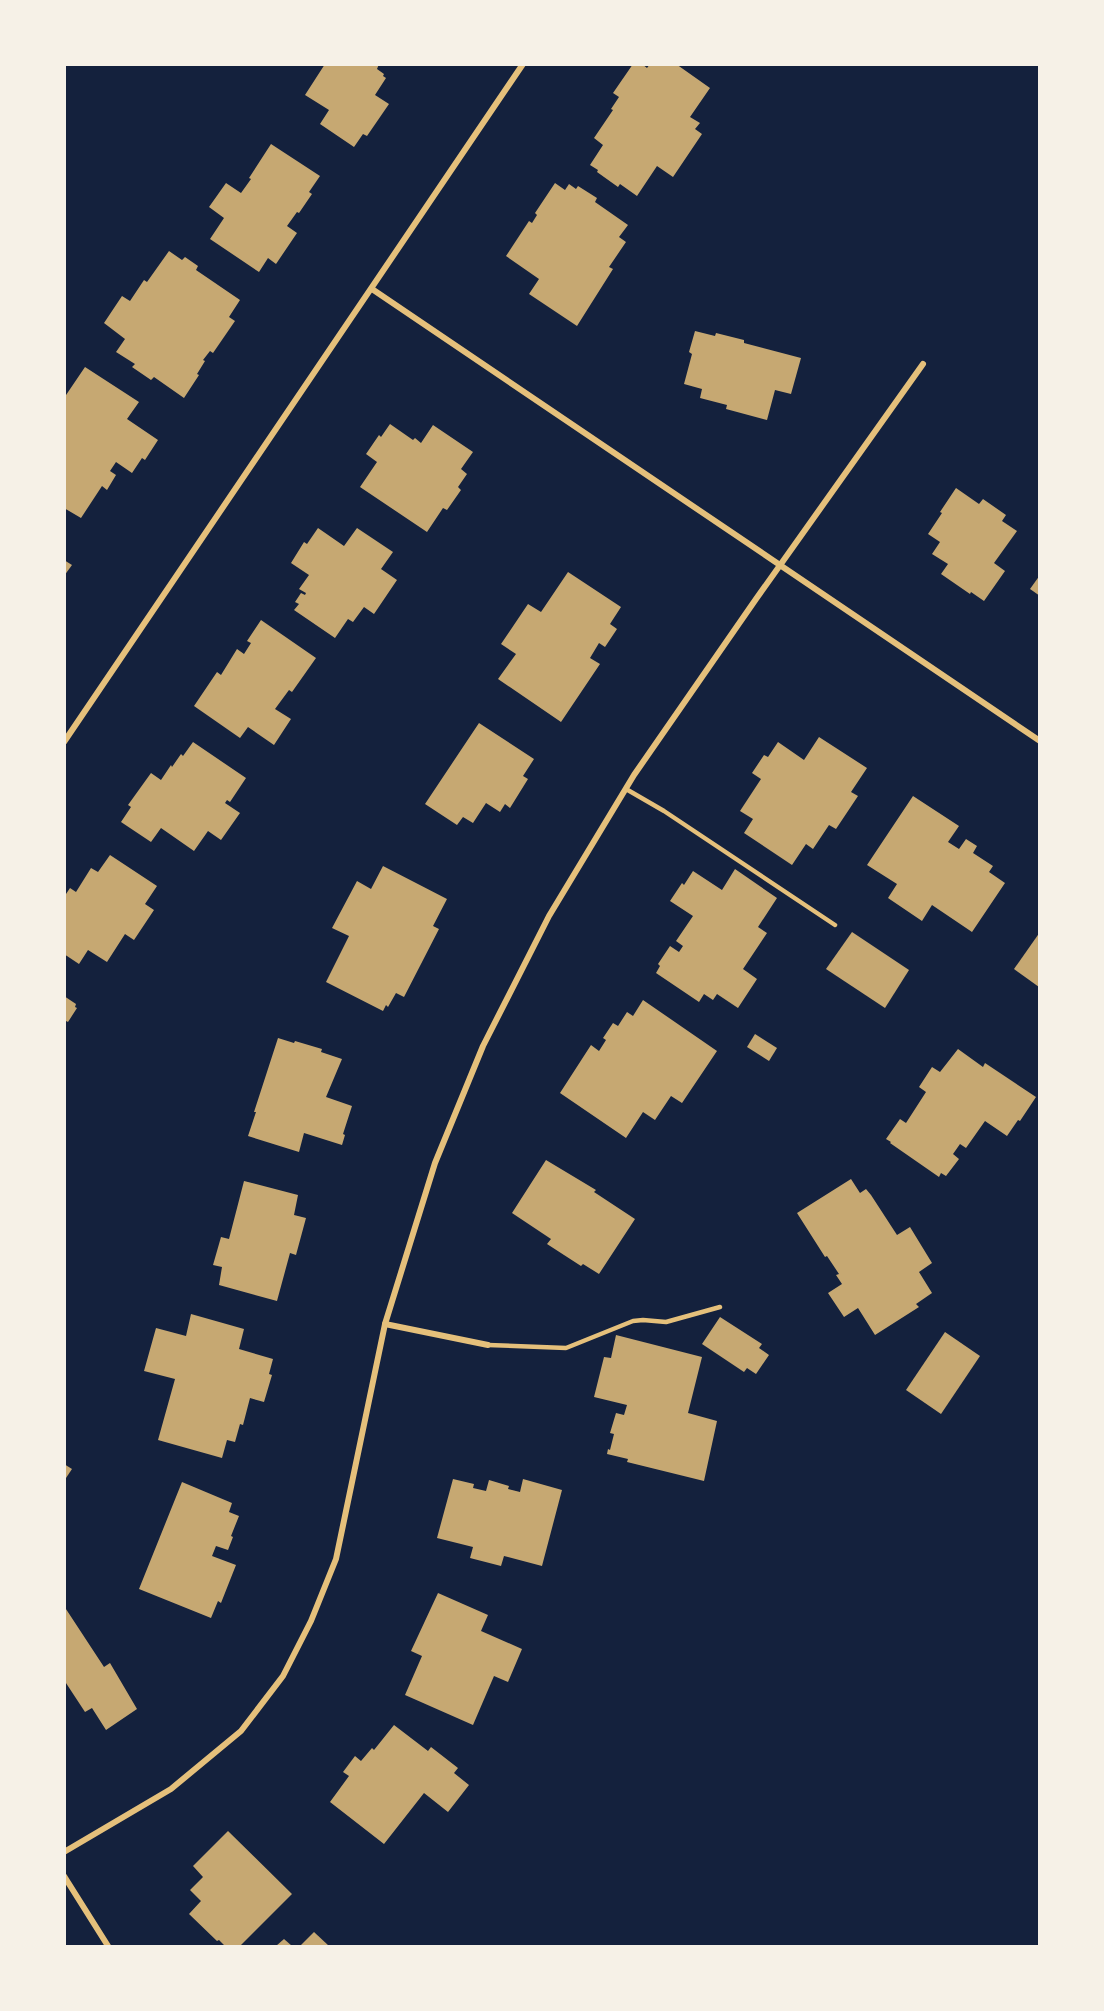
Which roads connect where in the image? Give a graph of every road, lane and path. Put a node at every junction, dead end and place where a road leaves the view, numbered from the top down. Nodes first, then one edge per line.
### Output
1 (523, 64) edge
2 (372, 289) junction
3 (923, 364) dead end
4 (781, 564) junction
5 (1040, 741) edge
6 (64, 742) edge
7 (626, 789) junction
8 (835, 925) dead end
9 (720, 1307) dead end
10 (385, 1324) junction
11 (488, 1345) joint
12 (64, 1852) edge
13 (64, 1875) edge
14 (108, 1947) edge

1 - 2 street
2 - 4 street
2 - 6 street
3 - 4 street
4 - 5 street
4 - 7 street
7 - 8 lane
7 - 10 street
9 - 11 lane
10 - 11 street
10 - 12 street
13 - 14 street

